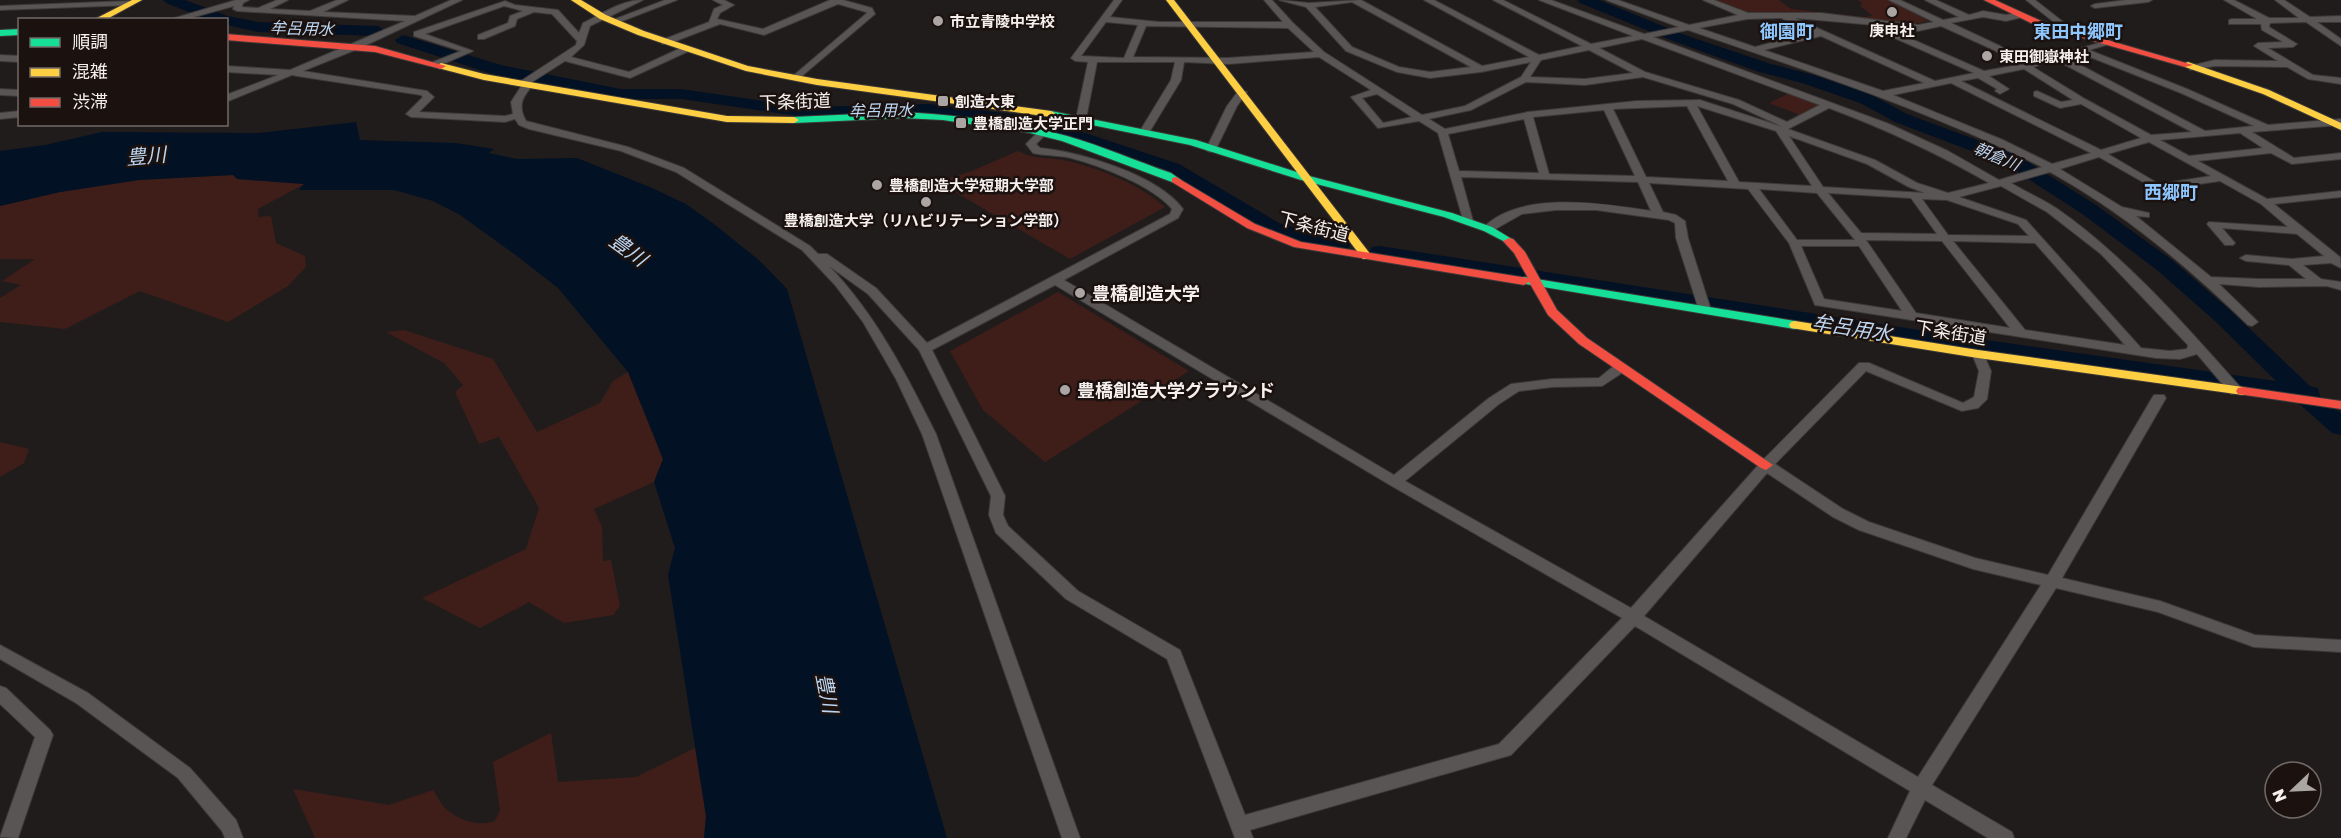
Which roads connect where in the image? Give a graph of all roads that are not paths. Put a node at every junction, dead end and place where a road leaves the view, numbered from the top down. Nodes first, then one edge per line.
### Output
1 (284, 0) edge
2 (344, 0) edge
3 (458, 0) edge
4 (575, 0) edge
5 (639, 0) edge
6 (674, 0) edge
7 (717, 0) edge
8 (1118, 0) edge
9 (1170, 0) edge
10 (1268, 0) edge
11 (1282, 0) edge
12 (1350, 0) edge
13 (1355, 0) edge
14 (1428, 0) edge
15 (1497, 0) edge
16 (1543, 0) edge
17 (1610, 0) edge
18 (1707, 0) edge
19 (1893, 0) edge
20 (1929, 0) edge
21 (1988, 0) edge
22 (2030, 0) edge
23 (2148, 0) edge
24 (2228, 0) edge
25 (2279, 0) edge
26 (243, 1) edge
27 (836, 1) edge
28 (134, 2) edge
29 (504, 2) edge
30 (1309, 5) junction
31 (2095, 6) dead end
32 (0, 8) edge
33 (537, 8) junction
34 (258, 11) junction
35 (311, 14) junction
36 (1782, 15) junction
37 (2020, 15) junction
38 (1747, 16) junction
39 (1967, 17) junction
40 (101, 18) edge
41 (179, 18) edge
42 (606, 18) junction
43 (416, 19) junction
44 (1103, 19) junction
45 (2304, 19) junction
46 (2266, 20) junction
47 (2339, 20) edge
48 (1863, 21) junction
49 (715, 22) junction
50 (2232, 22) dead end
51 (1942, 23) junction
52 (1142, 25) junction
53 (1188, 25) junction
54 (1290, 25) junction
55 (1691, 28) junction
56 (18, 32) edge
57 (2072, 32) junction
58 (0, 33) edge
59 (1821, 33) junction
60 (228, 37) edge
61 (481, 37) dead end
62 (1647, 38) junction
63 (581, 40) junction
64 (665, 42) junction
65 (2107, 42) junction
66 (2341, 43) edge
67 (357, 46) junction
68 (1592, 48) junction
69 (686, 49) junction
70 (1752, 50) junction
71 (2081, 50) junction
72 (1322, 54) junction
73 (2057, 57) junction
74 (0, 58) edge
75 (18, 58) edge
76 (565, 58) junction
77 (1538, 58) junction
78 (1093, 59) junction
79 (1180, 59) junction
80 (1128, 60) junction
81 (1218, 60) junction
82 (436, 64) junction
83 (2290, 64) junction
84 (2026, 66) junction
85 (2193, 68) junction
86 (228, 69) edge
87 (1481, 69) junction
88 (294, 73) junction
89 (1643, 74) junction
90 (1982, 75) junction
91 (796, 78) junction
92 (1524, 79) junction
93 (2325, 80) junction
94 (530, 81) junction
95 (1953, 81) junction
96 (2341, 81) edge
97 (1934, 84) junction
98 (2341, 88) edge
99 (1380, 90) junction
100 (2000, 91) dead end
101 (0, 92) edge
102 (1242, 92) junction
103 (18, 93) edge
104 (1879, 94) junction
105 (2037, 94) dead end
106 (228, 98) edge
107 (2082, 101) junction
108 (1691, 104) junction
109 (1830, 104) junction
110 (1608, 108) junction
111 (18, 114) edge
112 (1528, 115) junction
113 (0, 116) edge
114 (517, 116) junction
115 (1424, 118) junction
116 (1080, 119) junction
117 (2338, 124) edge
118 (1784, 128) junction
119 (2265, 128) junction
120 (2241, 130) junction
121 (1144, 131) junction
122 (1043, 132) junction
123 (1443, 132) junction
124 (2204, 134) junction
125 (2151, 138) junction
126 (1212, 149) junction
127 (2270, 150) junction
128 (2099, 153) junction
129 (2341, 156) edge
130 (2189, 159) junction
131 (2049, 169) junction
132 (1457, 174) junction
133 (1545, 176) junction
134 (1305, 178) junction
135 (2222, 178) junction
136 (1642, 179) junction
137 (2003, 183) junction
138 (1735, 185) junction
139 (1751, 186) junction
140 (1820, 190) junction
141 (2341, 194) edge
142 (1914, 195) junction
143 (1947, 197) junction
144 (2265, 202) junction
145 (2119, 210) junction
146 (1659, 215) junction
147 (2145, 215) dead end
148 (1468, 221) junction
149 (1488, 229) junction
150 (2301, 231) junction
151 (1944, 237) junction
152 (1860, 239) junction
153 (2038, 240) junction
154 (1794, 243) junction
155 (2229, 243) dead end
156 (811, 252) junction
157 (1367, 257) junction
158 (2246, 258) dead end
159 (2338, 261) edge
160 (2292, 262) junction
161 (1535, 279) junction
162 (1055, 280) junction
163 (2210, 280) junction
164 (2319, 283) junction
165 (2341, 286) edge
166 (1705, 310) junction
167 (1912, 317) junction
168 (2252, 322) dead end
169 (2020, 332) junction
170 (2194, 346) junction
171 (925, 349) junction
172 (2137, 351) junction
173 (1978, 354) junction
174 (1620, 368) junction
175 (2236, 391) junction
176 (2159, 398) dead end
177 (2338, 405) edge
178 (1766, 465) junction
179 (1395, 482) junction
180 (2052, 581) junction
181 (1633, 618) junction
182 (2341, 646) edge
183 (0, 651) edge
184 (0, 693) edge
185 (1921, 788) junction
186 (1241, 832) edge
187 (9, 838) edge
188 (234, 838) edge
189 (1071, 838) edge
190 (1897, 838) edge
191 (2005, 838) edge

1 - 34 street
2 - 35 street
3 - 43 street
4 - 42 street
5 - 42 street
6 - 42 street
7 - 49 street
8 - 44 street
9 - 53 street
10 - 54 street
11 - 30 street
12 - 30 street
13 - 87 street
14 - 77 street
15 - 68 street
16 - 62 street
17 - 55 street
18 - 38 street
19 - 51 street
20 - 39 street
21 - 37 street
22 - 57 street
23 - 31 street
24 - 46 street
25 - 45 street
26 - 34 street
26 - 41 street
27 - 49 street
27 - 91 street
28 - 32 street
28 - 40 street
29 - 33 street
29 - 82 street
30 - 87 street
33 - 61 street
33 - 63 street
34 - 35 street
35 - 43 street
36 - 38 street
36 - 48 street
36 - 59 street
37 - 39 street
37 - 57 street
38 - 55 street
39 - 51 street
42 - 63 street
42 - 64 street
43 - 67 street
44 - 52 street
44 - 78 street
45 - 46 street
45 - 47 street
45 - 66 street
46 - 50 street
46 - 83 street
48 - 51 street
48 - 90 street
49 - 64 street
51 - 84 street
52 - 53 street
52 - 80 street
53 - 54 street
53 - 81 street
54 - 72 street
55 - 62 street
55 - 70 street
56 - 58 street
57 - 65 street
59 - 70 street
59 - 97 street
60 - 67 street, 下条街道
62 - 68 street
62 - 109 street
63 - 76 street
64 - 69 street
65 - 71 street
65 - 85 street
67 - 82 street, 下条街道
67 - 88 street
68 - 77 street
68 - 89 street
69 - 76 street
69 - 91 street
70 - 104 street
71 - 73 street
71 - 119 street
72 - 81 street
72 - 99 street
73 - 84 street
73 - 124 street
74 - 75 street
76 - 94 street
77 - 87 street
77 - 92 street
78 - 80 street
78 - 116 street
79 - 80 street
79 - 81 street
79 - 121 street
81 - 102 street
82 - 94 street, 下条街道
83 - 85 street
83 - 93 street
84 - 90 street
84 - 107 street
85 - 117 street
86 - 88 street
88 - 106 street
88 - 114 street
89 - 92 street
89 - 118 street
90 - 95 street
90 - 100 street
91 - 116 street
92 - 115 street
93 - 96 street
93 - 98 street
94 - 114 street
94 - 122 street, 下条街道
95 - 97 street
95 - 128 street
97 - 104 street
99 - 115 street
99 - 115 street
101 - 103 street
102 - 126 street
102 - 134 street
104 - 131 street
105 - 107 street
107 - 125 street
108 - 110 street
108 - 118 street
108 - 138 street
109 - 118 street
109 - 137 street
110 - 112 street
110 - 136 street
111 - 113 street
112 - 123 street
112 - 133 street
114 - 156 street
115 - 123 street
116 - 121 street
117 - 119 street
118 - 140 street
118 - 143 street
119 - 120 street
120 - 124 street
120 - 127 street
121 - 126 street
122 - 157 street, 下条街道
122 - 162 street
123 - 132 street
124 - 125 street
125 - 128 street
125 - 130 street
126 - 134 street
127 - 129 street
127 - 130 street
128 - 131 street
128 - 135 street
130 - 135 street
131 - 137 street
131 - 145 street
132 - 133 street
132 - 148 street
133 - 136 street
134 - 148 street
134 - 157 street
135 - 144 street
136 - 138 street
136 - 146 street
137 - 143 street
137 - 170 street
138 - 139 street
139 - 140 street
139 - 154 street
140 - 142 street
140 - 152 street
141 - 144 street
142 - 143 street
142 - 151 street
143 - 153 street
144 - 150 street
145 - 147 street
145 - 163 street
146 - 149 street
146 - 166 street
148 - 149 street
149 - 161 street
150 - 155 street
150 - 159 street
151 - 152 street
151 - 153 street
151 - 169 street
152 - 154 street
152 - 167 street
153 - 172 street
154 - 167 street
156 - 171 street
156 - 189 street
157 - 161 street, 下条街道
158 - 160 street
159 - 160 street
160 - 164 street
161 - 166 street, 下条街道
161 - 174 street
162 - 171 street
162 - 179 street
163 - 164 street
163 - 168 street
164 - 165 street
166 - 173 street, 下条街道
167 - 169 street
169 - 172 street
170 - 172 street
170 - 175 street
171 - 186 street
173 - 175 street, 下条街道
173 - 178 street
174 - 178 street
174 - 179 street
175 - 177 street, 下条街道
176 - 180 street
178 - 180 street
178 - 181 street
179 - 181 street
180 - 182 street
180 - 185 street
181 - 185 street
181 - 186 street
183 - 188 street
184 - 187 street
185 - 190 street
185 - 191 street

